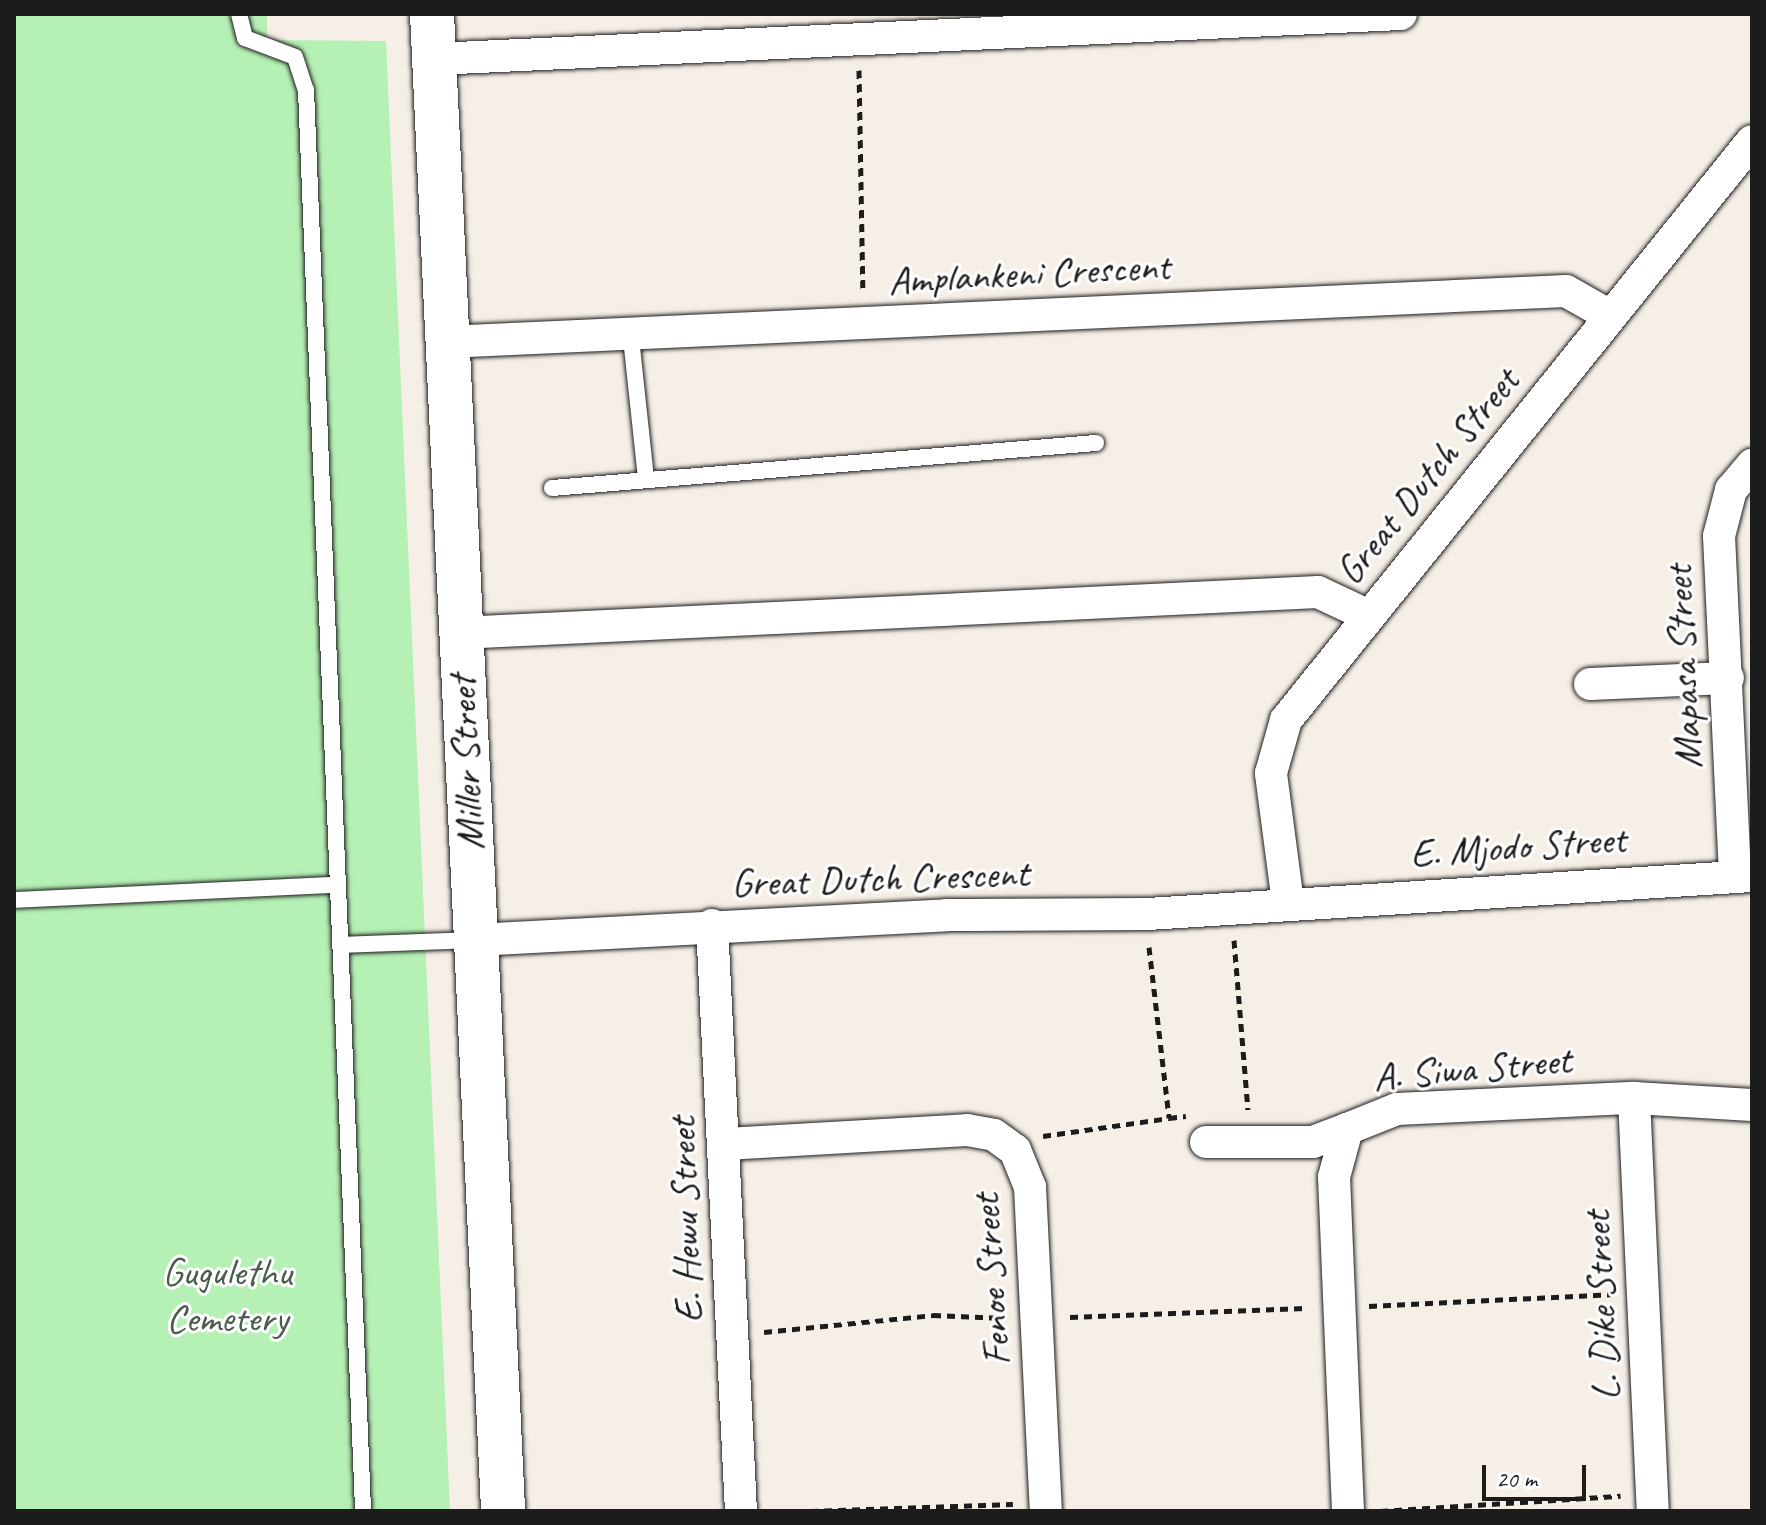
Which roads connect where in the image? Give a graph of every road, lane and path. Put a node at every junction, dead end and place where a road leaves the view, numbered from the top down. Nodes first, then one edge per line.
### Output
1 (239, 14) edge
2 (432, 14) edge
3 (1401, 14) edge
4 (858, 58) dead end
5 (435, 59) junction
6 (1752, 141) edge
7 (862, 305) dead end
8 (1610, 316) junction
9 (631, 338) junction
10 (446, 342) junction
11 (1096, 443) dead end
12 (1752, 465) edge
13 (646, 479) junction
14 (552, 488) dead end
15 (1367, 615) junction
16 (459, 633) junction
17 (1728, 678) junction
18 (1590, 684) dead end
19 (1743, 875) edge
20 (333, 885) junction
21 (14, 900) edge
22 (1288, 903) junction
23 (1231, 907) junction
24 (1148, 914) junction
25 (712, 925) junction
26 (475, 940) junction
27 (340, 945) junction
28 (1634, 1098) junction
29 (1752, 1105) edge
30 (1169, 1118) junction
31 (1347, 1129) junction
32 (1206, 1142) joint
33 (1251, 1142) junction
34 (726, 1144) junction
35 (1015, 1150) junction
36 (1642, 1294) junction
37 (1341, 1307) junction
38 (1037, 1318) junction
39 (731, 1332) junction
40 (1653, 1502) edge
41 (1038, 1507) edge
42 (363, 1511) edge
43 (503, 1511) edge
44 (741, 1511) edge
45 (810, 1511) edge
46 (1348, 1511) edge
47 (1379, 1511) edge

1 - 20 lane
2 - 5 street, Miller Street
3 - 5 street
4 - 7 path
5 - 10 street, Miller Street
6 - 8 street, Great Dutch Street
8 - 9 street, Amplankeni Crescent
8 - 15 street, Great Dutch Street
9 - 10 street, Amplankeni Crescent
9 - 13 lane
10 - 16 street, Miller Street
11 - 13 lane
12 - 17 street, Mapasa Street
13 - 14 lane
15 - 16 street
15 - 22 street, Great Dutch Street
16 - 26 street, Miller Street
17 - 18 street
17 - 19 street, Mapasa Street
19 - 22 street, E. Mjodo Street
20 - 21 lane
20 - 27 lane
22 - 23 street, Great Dutch Crescent
23 - 24 street, Great Dutch Crescent
23 - 33 path
24 - 25 street, Great Dutch Crescent
24 - 30 path
25 - 26 street, Great Dutch Crescent
25 - 34 street, E. Hewu Street
26 - 27 lane
26 - 43 street, Miller Street
27 - 42 lane
28 - 29 street, A. Siwa Street
28 - 31 street, A. Siwa Street
28 - 36 street, L. Dike Street
30 - 32 path
30 - 35 path
31 - 33 street
31 - 37 street, A. Siwa Street
32 - 33 street
34 - 35 street, Fenoe Street
34 - 39 street, E. Hewu Street
35 - 38 street, Fenoe Street
36 - 37 path
36 - 40 street, L. Dike Street
37 - 38 path
37 - 46 street, A. Siwa Street
38 - 39 path
38 - 41 street, Fenoe Street
39 - 44 street, E. Hewu Street
40 - 47 path
41 - 45 path

